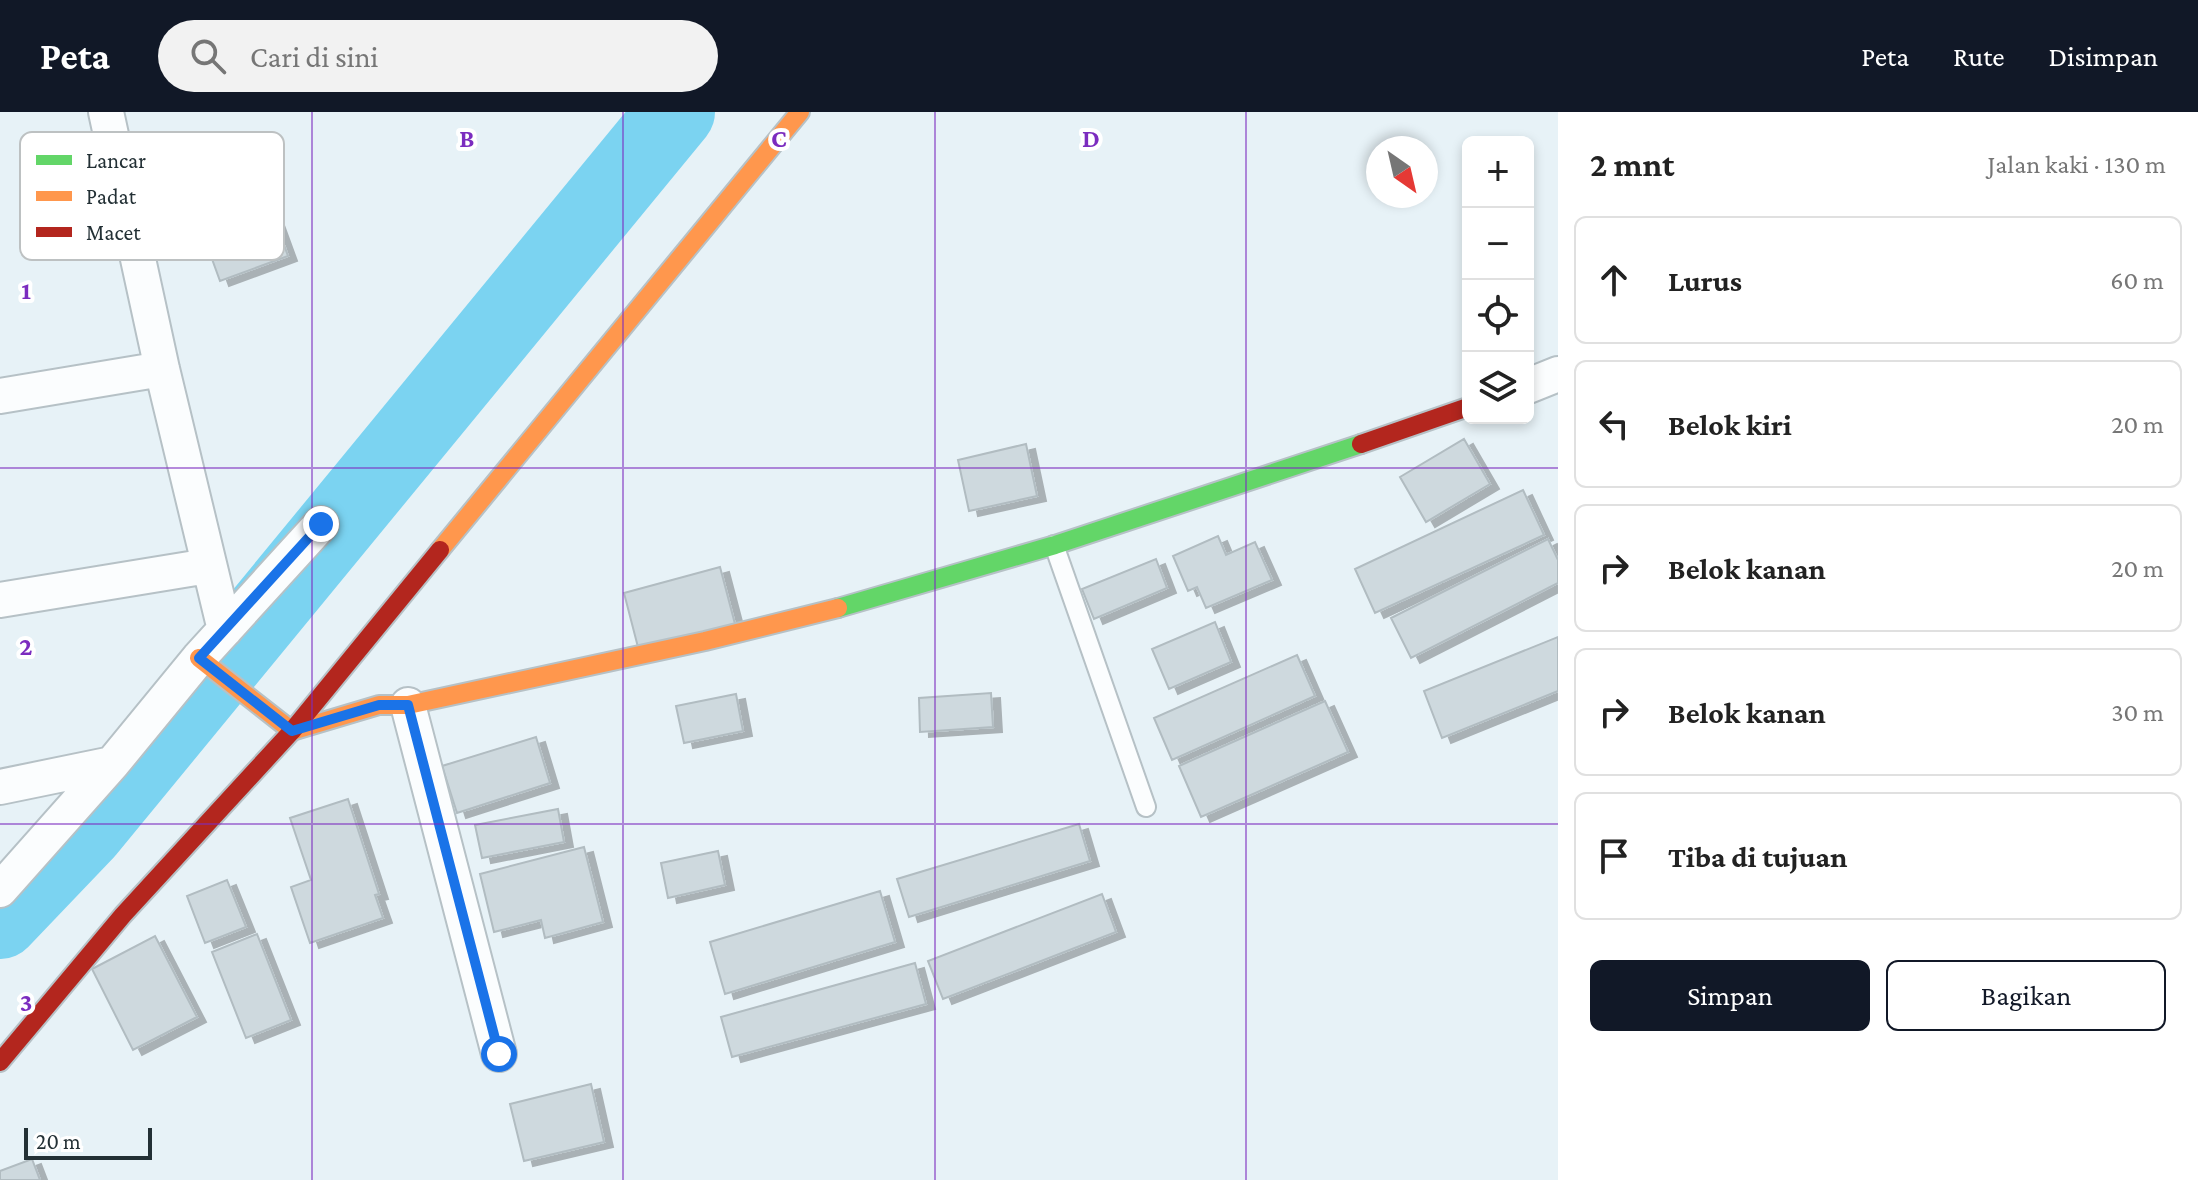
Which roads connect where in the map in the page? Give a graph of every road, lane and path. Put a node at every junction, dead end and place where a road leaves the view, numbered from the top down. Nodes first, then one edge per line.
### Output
1 (106, 112) edge
2 (800, 112) edge
3 (110, 132) edge
4 (138, 260) edge
5 (162, 369) junction
6 (1558, 374) edge
7 (1534, 384) edge
8 (0, 396) edge
9 (1462, 409) edge
10 (321, 524) dead end
11 (1054, 545) junction
12 (208, 566) junction
13 (0, 600) edge
14 (225, 630) junction
15 (199, 658) junction
16 (408, 705) junction
17 (292, 731) junction
18 (112, 764) junction
19 (0, 787) edge
20 (1146, 807) dead end
21 (0, 890) edge
22 (499, 1054) dead end
23 (0, 1062) edge

1 - 3 street
2 - 17 street
4 - 5 street
5 - 8 street
5 - 12 street
6 - 7 street
9 - 11 street
10 - 14 street
11 - 16 street
11 - 20 lane
12 - 13 street
12 - 14 street
14 - 15 street
15 - 17 street
15 - 18 street
16 - 17 street
16 - 22 street
17 - 23 street
18 - 19 street
18 - 21 street

